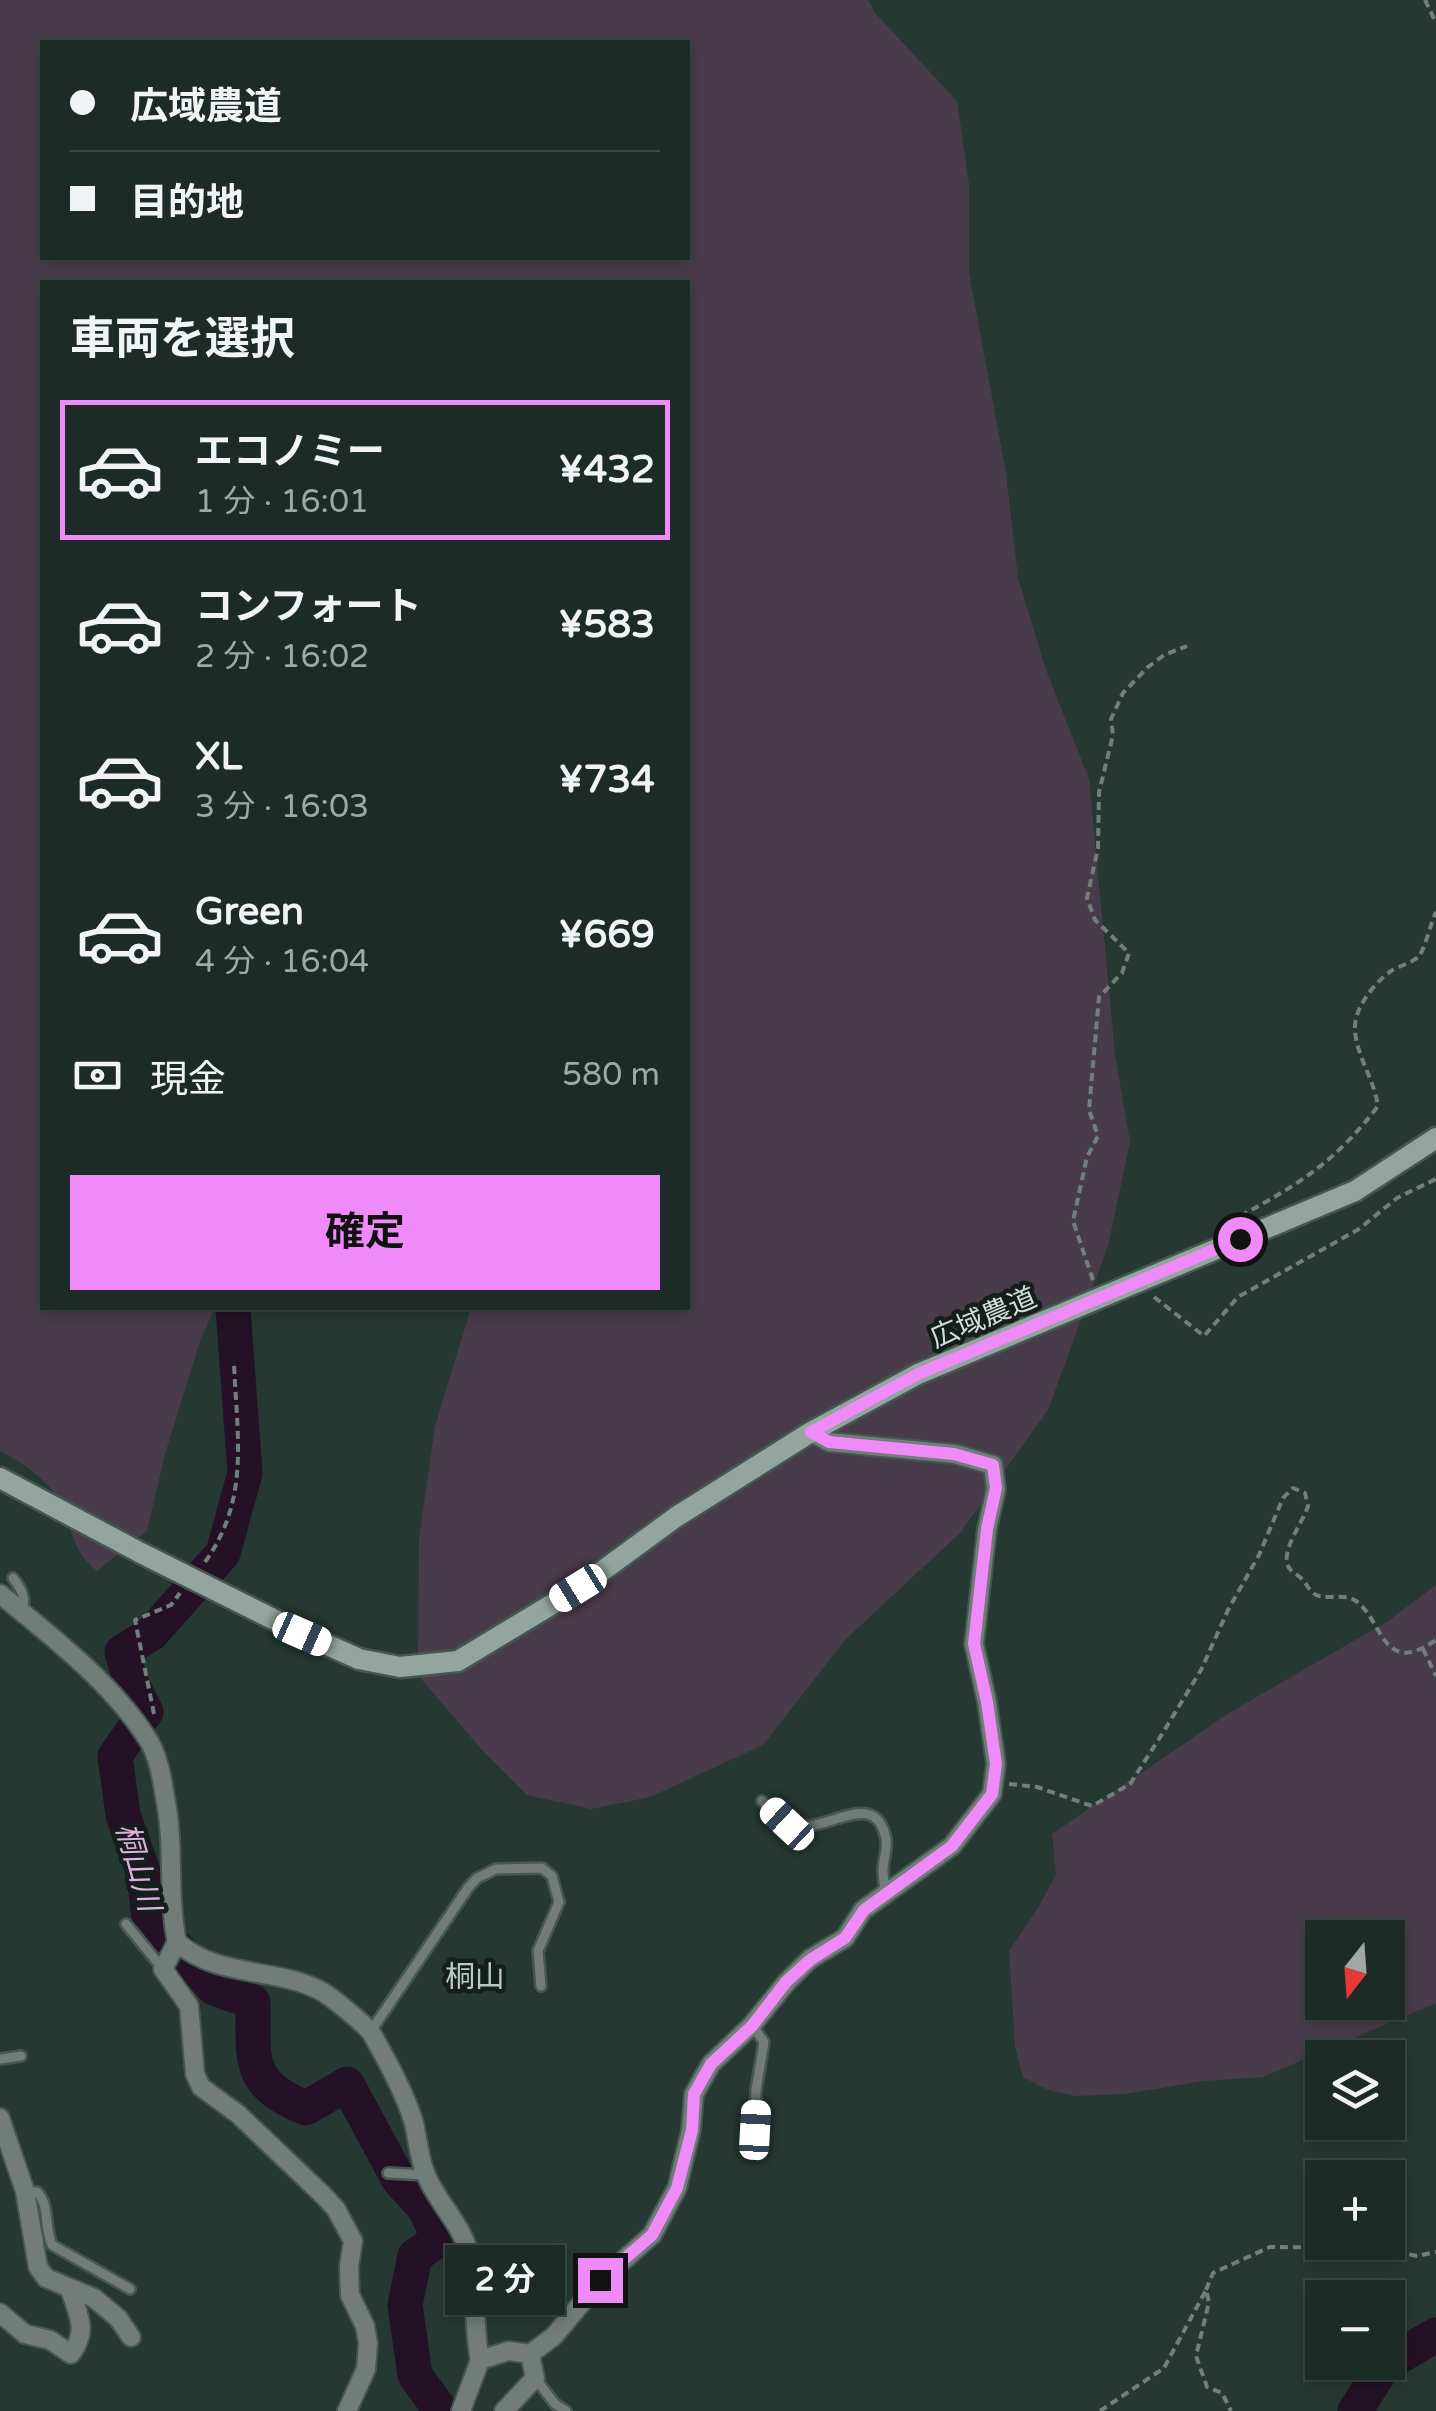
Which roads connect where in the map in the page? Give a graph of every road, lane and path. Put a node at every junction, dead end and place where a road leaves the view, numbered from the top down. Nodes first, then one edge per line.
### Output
1 (1425, 0) edge
2 (1436, 22) edge
3 (1187, 646) dead end
4 (1436, 912) edge
5 (1436, 1138) edge
6 (1436, 1180) edge
7 (1234, 1220) dead end
8 (1136, 1283) junction
9 (1099, 1298) junction
10 (811, 1432) junction
11 (0, 1478) edge
12 (13, 1578) dead end
13 (0, 1594) edge
14 (21, 1612) junction
15 (1436, 1640) edge
16 (1423, 1650) junction
17 (1436, 1676) edge
18 (992, 1794) junction
19 (762, 1801) dead end
20 (886, 1894) junction
21 (126, 1924) dead end
22 (177, 1942) junction
23 (163, 1969) junction
24 (541, 1986) dead end
25 (752, 2026) junction
26 (370, 2031) junction
27 (21, 2056) dead end
28 (0, 2059) edge
29 (0, 2118) edge
30 (755, 2130) dead end
31 (388, 2173) dead end
32 (426, 2175) junction
33 (25, 2191) junction
34 (1436, 2252) edge
35 (130, 2288) dead end
36 (70, 2289) junction
37 (1206, 2290) junction
38 (0, 2312) edge
39 (130, 2337) dead end
40 (530, 2354) junction
41 (480, 2360) junction
42 (536, 2378) junction
43 (348, 2411) edge
44 (461, 2411) edge
45 (504, 2411) edge
46 (566, 2411) edge
47 (1100, 2411) edge
48 (1232, 2411) edge

1 - 2 path
3 - 9 path
4 - 7 path
5 - 8 street, 広域農道
6 - 8 path
8 - 9 street, 広域農道
9 - 10 street, 広域農道
10 - 11 street, 広域農道, bridge
10 - 18 street
12 - 14 lane
13 - 14 street
14 - 22 street
15 - 16 path
16 - 17 path
16 - 18 path
18 - 20 street
19 - 20 lane
20 - 25 street
21 - 23 lane
22 - 23 street
22 - 26 street
23 - 43 street
24 - 26 lane
25 - 30 lane
25 - 40 street
26 - 32 street
27 - 28 lane
29 - 33 street
31 - 32 lane
32 - 41 street
33 - 35 lane
33 - 36 street
34 - 37 path
36 - 38 street
36 - 39 street
37 - 47 path
37 - 48 path
40 - 41 street
40 - 42 street
41 - 44 street
42 - 45 street
42 - 46 lane

